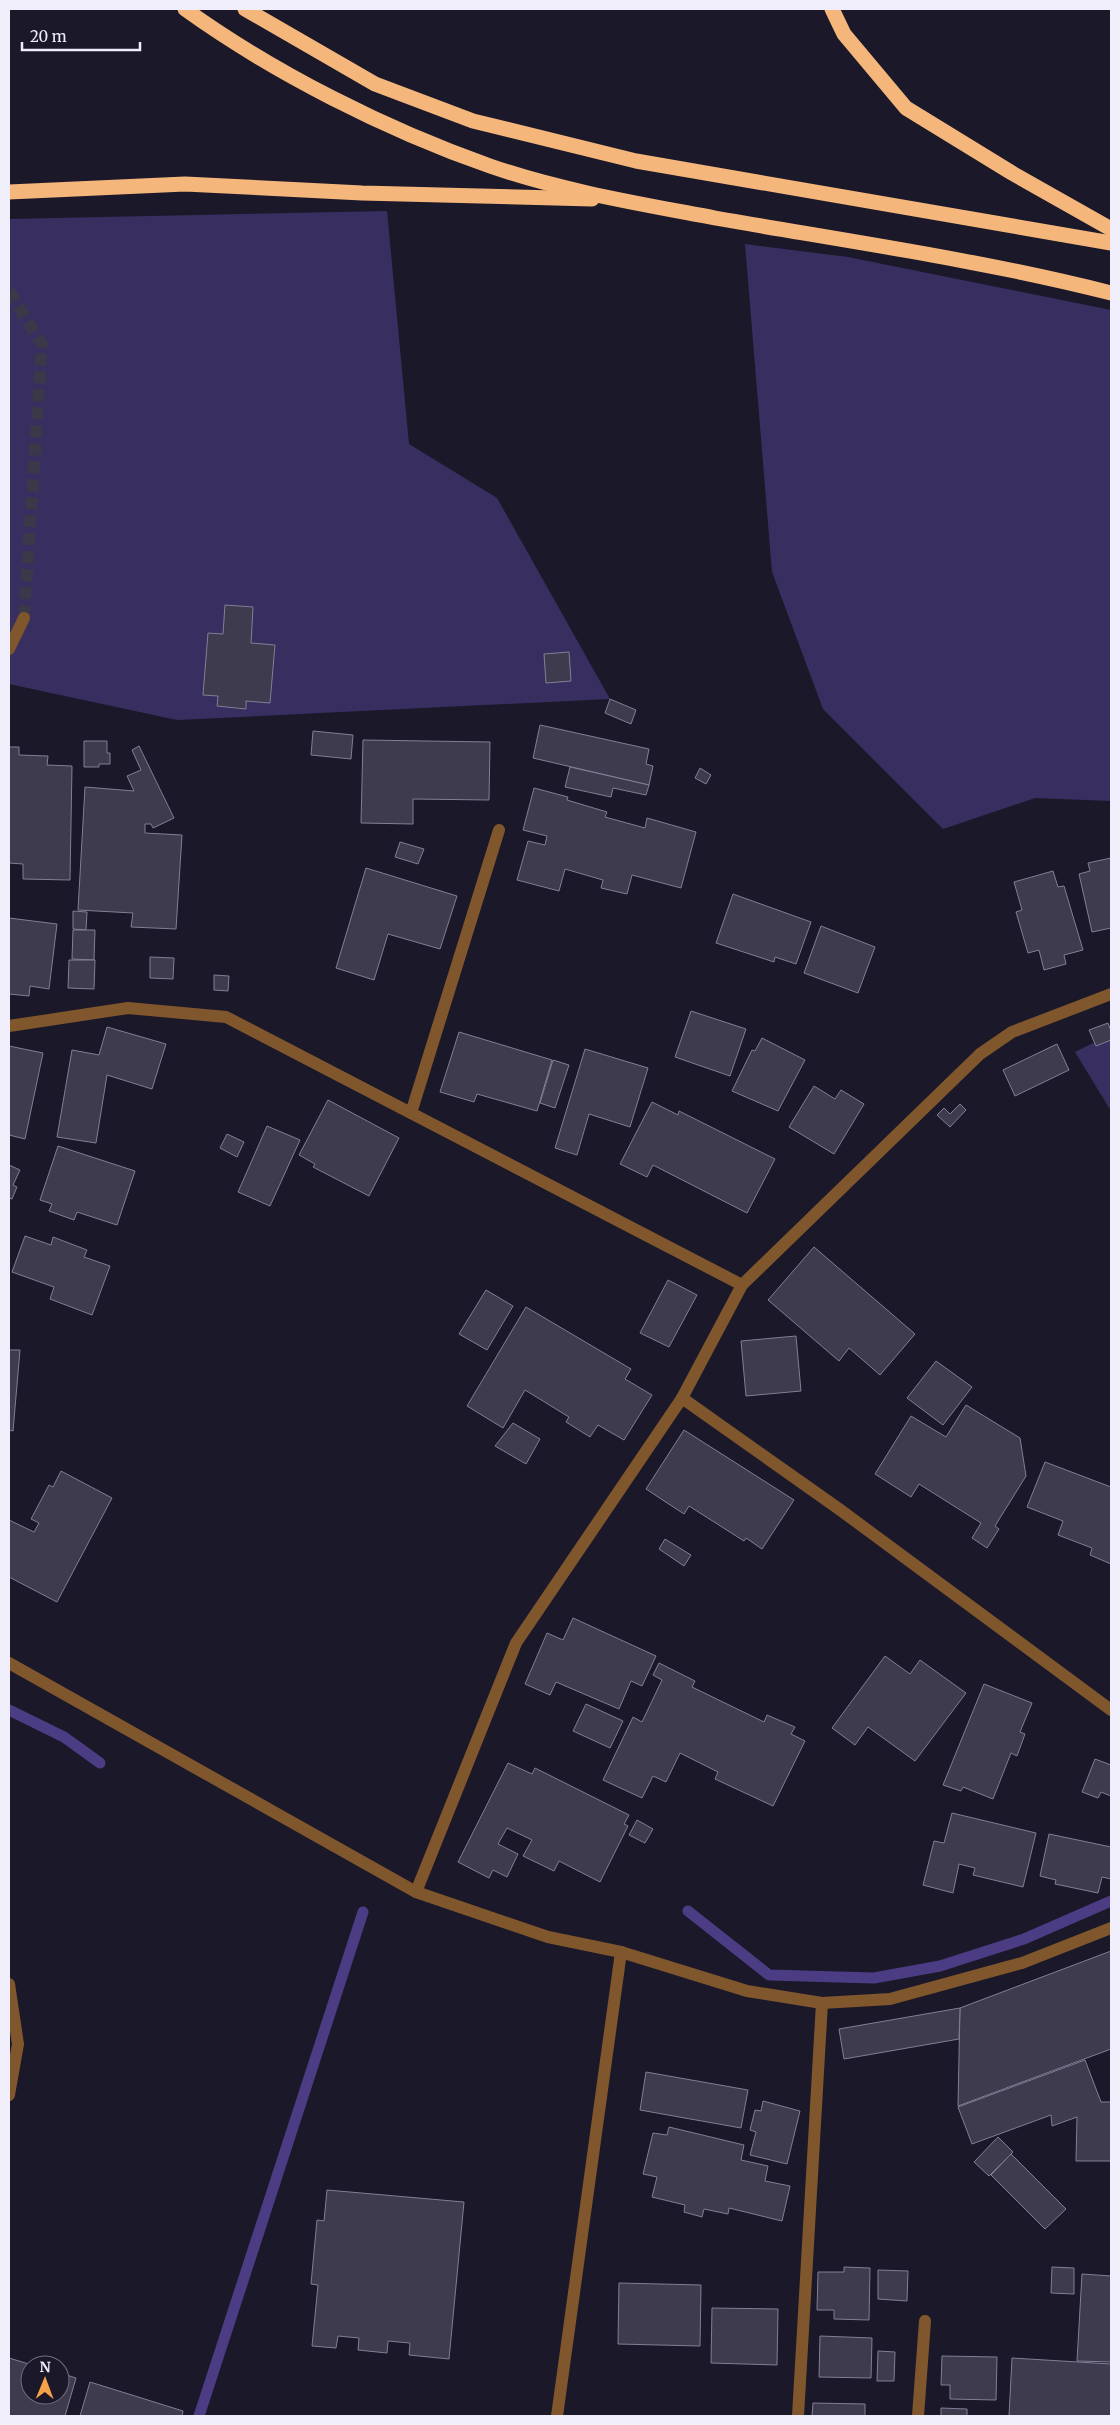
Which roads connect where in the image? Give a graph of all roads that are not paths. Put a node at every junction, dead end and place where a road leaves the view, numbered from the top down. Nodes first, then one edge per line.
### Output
1 (185, 9) edge
2 (245, 9) edge
3 (832, 9) edge
4 (9, 192) edge
5 (616, 200) junction
6 (1111, 229) edge
7 (1111, 243) edge
8 (1111, 293) edge
9 (24, 618) tunnel mouth
10 (9, 649) edge
11 (499, 830) dead end
12 (1111, 994) edge
13 (9, 1026) edge
14 (411, 1112) junction
15 (742, 1285) junction
16 (682, 1398) junction
17 (9, 1663) edge
18 (1111, 1710) edge
19 (416, 1892) junction
20 (1111, 1928) edge
21 (621, 1952) junction
22 (9, 1984) edge
23 (822, 2002) junction
24 (9, 2095) edge
25 (925, 2321) dead end
26 (557, 2416) edge
27 (798, 2416) edge
28 (918, 2416) edge

1 - 5 highway
2 - 7 highway
3 - 6 highway
4 - 5 highway
5 - 8 highway
9 - 10 street
11 - 14 street
12 - 15 street
13 - 14 street
14 - 15 street
15 - 16 street
16 - 18 street
16 - 19 street
17 - 19 street
19 - 21 street
20 - 23 street
21 - 23 street
21 - 26 street
22 - 24 street
23 - 27 street
25 - 28 street

